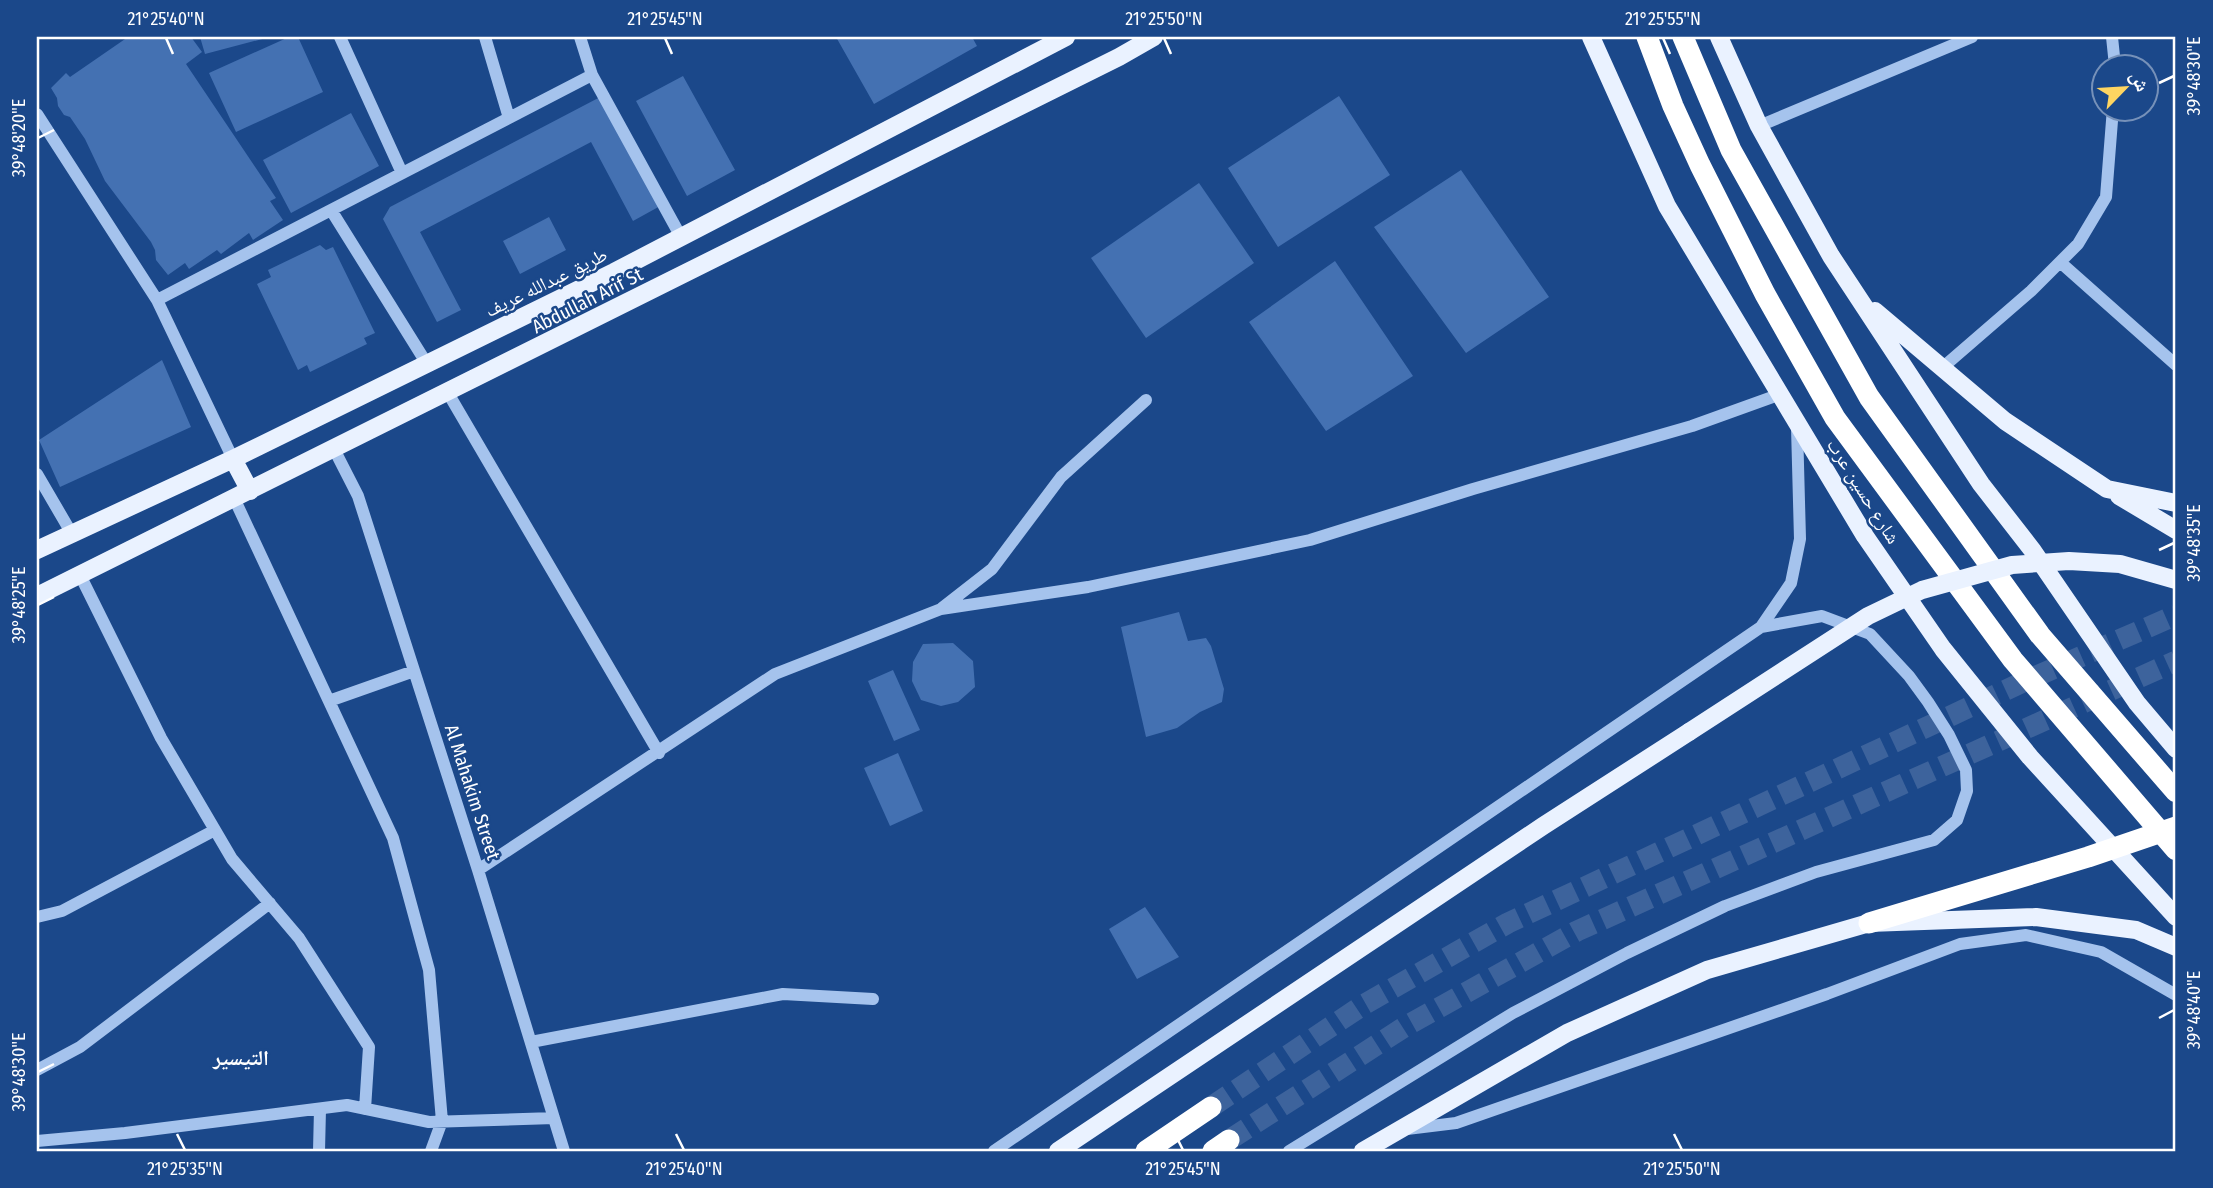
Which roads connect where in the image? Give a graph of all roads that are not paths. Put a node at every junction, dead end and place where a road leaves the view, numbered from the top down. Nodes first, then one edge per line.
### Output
1 (340, 37) edge
2 (485, 37) edge
3 (580, 37) edge
4 (1066, 37) edge
5 (1154, 37) edge
6 (1591, 37) edge
7 (1647, 37) edge
8 (1683, 37) edge
9 (1719, 37) edge
10 (1972, 37) edge
11 (592, 75) junction
12 (37, 114) edge
13 (509, 118) junction
14 (2112, 122) edge
15 (1759, 126) junction
16 (402, 173) junction
17 (331, 210) junction
18 (681, 237) junction
19 (2060, 262) junction
20 (1859, 298) junction
21 (157, 300) junction
22 (427, 364) junction
23 (2176, 365) edge
24 (1942, 368) junction
25 (448, 393) junction
26 (1781, 394) junction
27 (1146, 400) dead end
28 (1797, 420) junction
29 (334, 449) junction
30 (233, 459) junction
31 (37, 474) edge
32 (2107, 489) junction
33 (242, 495) junction
34 (2176, 503) edge
35 (2176, 530) edge
36 (72, 534) junction
37 (37, 550) edge
38 (80, 575) junction
39 (2176, 580) edge
40 (37, 596) edge
41 (941, 609) junction
42 (1761, 627) junction
43 (414, 671) junction
44 (329, 701) junction
45 (2176, 749) edge
46 (659, 753) junction
47 (2176, 792) edge
48 (2176, 827) edge
49 (215, 830) junction
50 (2176, 849) edge
51 (478, 870) junction
52 (270, 904) junction
53 (37, 917) edge
54 (2176, 917) edge
55 (1869, 923) junction
56 (2176, 947) edge
57 (2176, 995) edge
58 (873, 999) dead end
59 (531, 1042) junction
60 (37, 1070) edge
61 (1211, 1107) tunnel mouth
62 (320, 1109) junction
63 (365, 1109) junction
64 (554, 1118) junction
65 (442, 1121) junction
66 (1400, 1130) junction
67 (37, 1141) edge
68 (319, 1151) edge
69 (431, 1151) edge
70 (564, 1151) edge
71 (994, 1151) edge
72 (1058, 1151) edge
73 (1146, 1151) edge
74 (1289, 1151) edge
75 (1363, 1151) edge

1 - 16 street
2 - 13 street
3 - 11 street
4 - 18 main road, طريق عبدالله عريف
5 - 25 main road, Abdullah Arif St
6 - 26 main road, شارع حسين عرب
7 - 50 highway
8 - 47 highway
9 - 15 main road
10 - 15 street
11 - 13 street
11 - 18 street
12 - 21 street
13 - 16 street
14 - 19 street
15 - 20 main road
16 - 17 street
17 - 21 street
17 - 22 street
18 - 22 main road, طريق عبدالله عريف
19 - 23 street
19 - 24 street
20 - 24 main road
20 - 45 main road
21 - 30 street
22 - 30 main road, طريق عبدالله عريف
24 - 32 main road
25 - 29 main road, Abdullah Arif St
25 - 46 street
26 - 28 main road, شارع حسين عرب
26 - 41 street
27 - 41 street
28 - 42 street
28 - 54 main road, شارع حسين عرب
29 - 33 main road, Abdullah Arif St
29 - 43 street, Al Mahakim Street
30 - 33 main road
30 - 36 main road, طريق عبدالله عريف
31 - 36 street
32 - 34 main road
32 - 35 main road
33 - 38 main road, Abdullah Arif St
33 - 44 street
36 - 37 main road, طريق عبدالله عريف
38 - 40 main road, Abdullah Arif St
38 - 49 street
39 - 72 main road, bridge
41 - 46 street
42 - 71 street
42 - 74 street
43 - 44 street
43 - 51 street, Al Mahakim Street
44 - 65 street
46 - 51 street
48 - 55 highway, bridge
49 - 52 street
49 - 53 street
51 - 59 street, Al Mahakim Street
52 - 60 street
52 - 63 street
55 - 56 main road, bridge
55 - 66 main road
57 - 66 street
58 - 59 street
59 - 64 street, Al Mahakim Street
61 - 73 highway
62 - 63 street
62 - 67 street
62 - 68 street
63 - 65 street
64 - 65 street
64 - 70 street, Al Mahakim Street
65 - 69 street
66 - 75 main road

